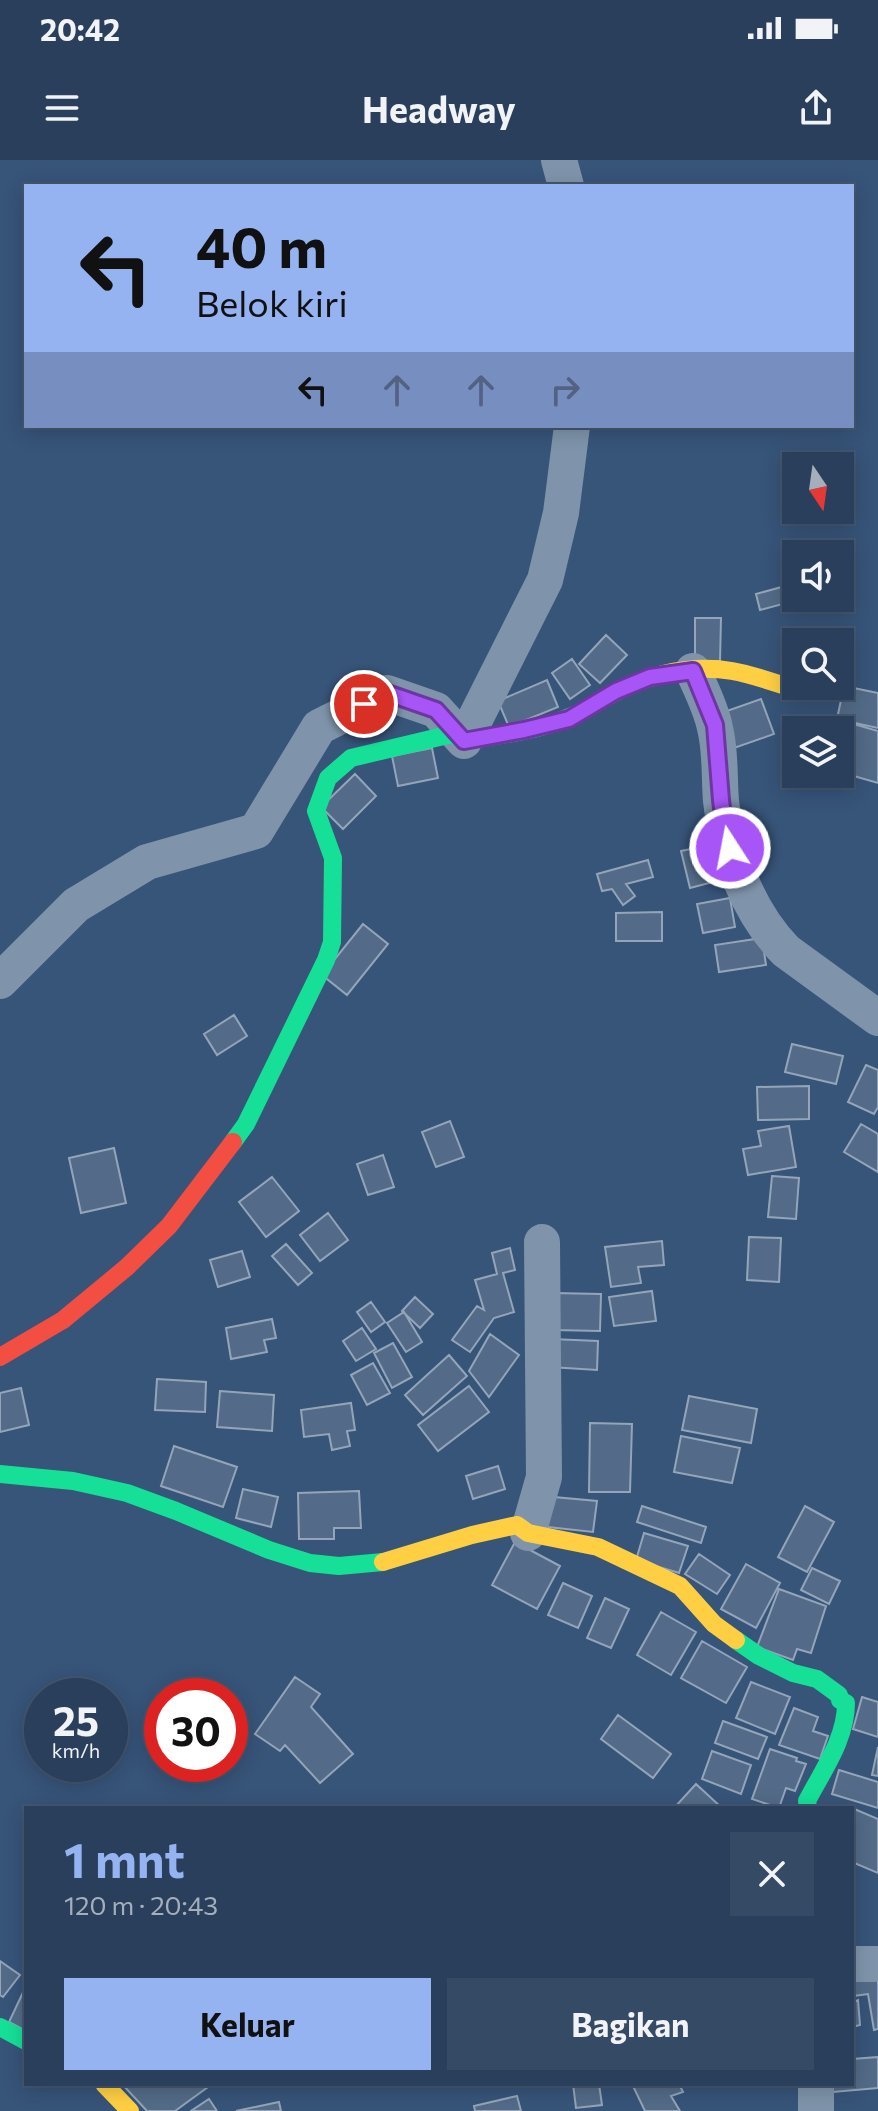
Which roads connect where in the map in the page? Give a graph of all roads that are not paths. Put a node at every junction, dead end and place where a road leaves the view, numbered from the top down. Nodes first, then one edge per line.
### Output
1 (559, 160) edge
2 (565, 184) edge
3 (572, 428) edge
4 (693, 671) junction
5 (782, 686) edge
6 (464, 741) junction
7 (0, 981) edge
8 (878, 1018) edge
9 (542, 1242) dead end
10 (0, 1357) edge
11 (0, 1474) edge
12 (528, 1533) junction
13 (808, 1806) edge
14 (854, 1964) edge
15 (878, 1964) edge
16 (0, 2027) edge
17 (24, 2040) edge
18 (106, 2086) edge
19 (816, 2086) edge
20 (130, 2111) edge
21 (816, 2111) edge

1 - 2 street
3 - 6 street
4 - 5 street
4 - 6 street
4 - 8 street
6 - 7 street
6 - 10 street
9 - 12 street
11 - 12 street
12 - 13 street
14 - 15 street
16 - 17 street
18 - 20 street
19 - 21 street

